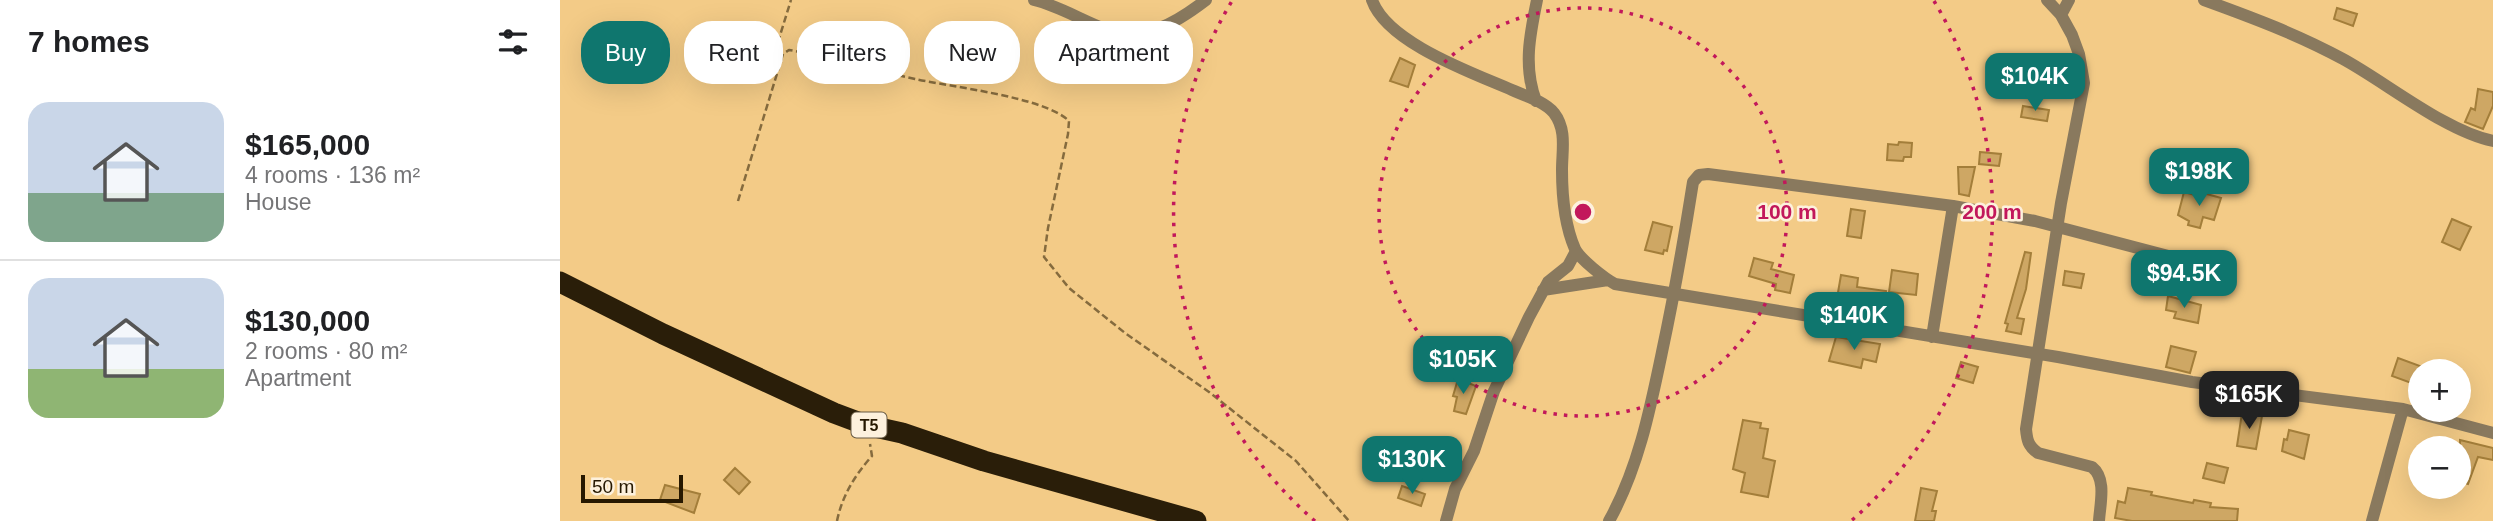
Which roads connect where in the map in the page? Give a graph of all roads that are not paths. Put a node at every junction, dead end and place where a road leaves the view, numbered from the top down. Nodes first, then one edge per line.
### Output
1 (1034, 0) edge
2 (1206, 0) edge
3 (1372, 0) edge
4 (1537, 0) edge
5 (2047, 0) edge
6 (2069, 0) edge
7 (2204, 0) edge
8 (2061, 15) junction
9 (1536, 101) junction
10 (2493, 141) edge
11 (1953, 206) junction
12 (2057, 227) junction
13 (1576, 251) junction
14 (2210, 267) dead end
15 (1608, 280) junction
16 (560, 282) edge
17 (1543, 290) junction
18 (1674, 293) junction
19 (1932, 337) junction
20 (2039, 354) junction
21 (2403, 409) junction
22 (2493, 433) edge
23 (1196, 521) edge
24 (1446, 521) edge
25 (1609, 521) edge
26 (2099, 521) edge
27 (2372, 521) edge

1 - 2 street
3 - 9 street
4 - 9 street
5 - 8 street
6 - 8 street
7 - 10 street
8 - 12 street
9 - 13 street
11 - 12 street
11 - 18 street
11 - 19 street
12 - 14 street
12 - 20 street
13 - 15 street
13 - 17 street
15 - 17 street
15 - 18 street
16 - 23 highway, T5
17 - 24 street
18 - 19 street
18 - 25 street
19 - 20 street
20 - 21 street
20 - 26 street
21 - 22 street
21 - 27 street

